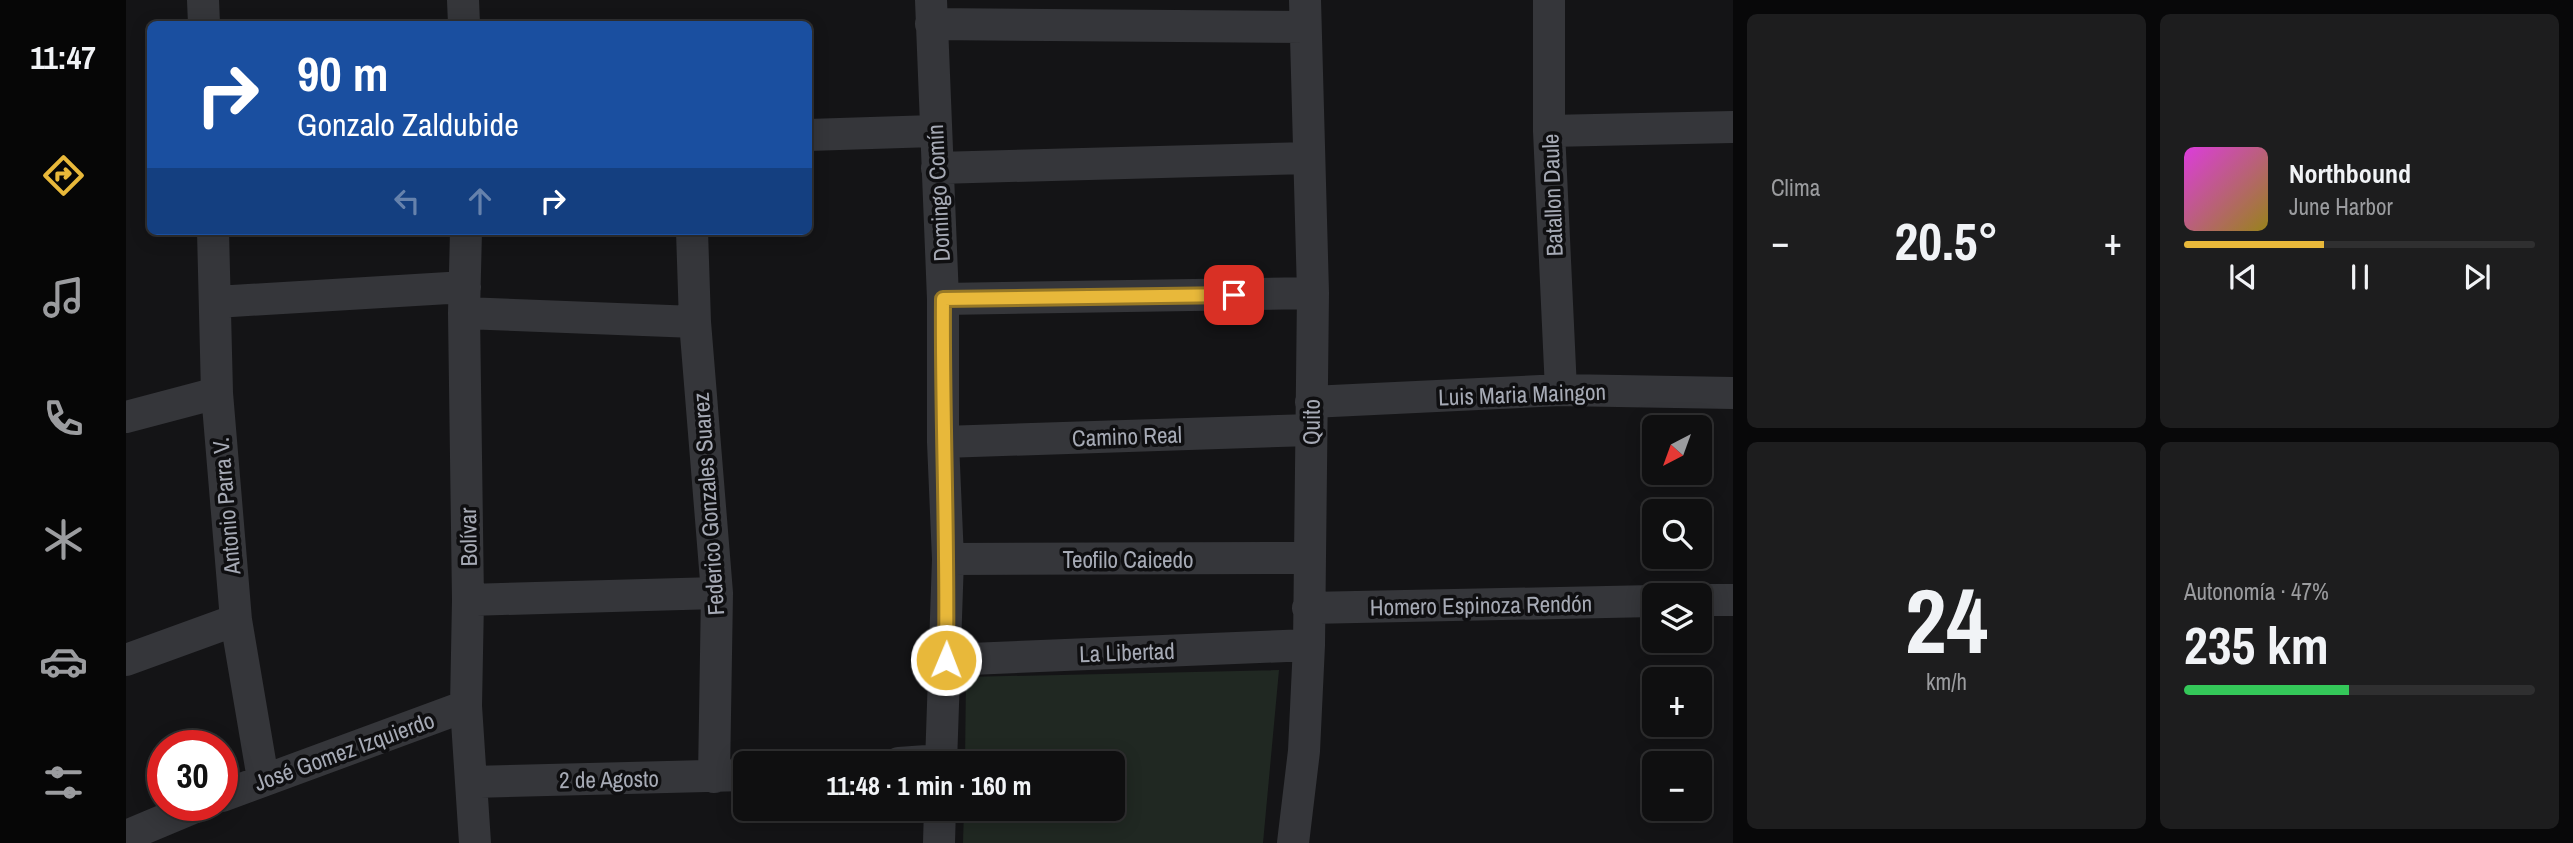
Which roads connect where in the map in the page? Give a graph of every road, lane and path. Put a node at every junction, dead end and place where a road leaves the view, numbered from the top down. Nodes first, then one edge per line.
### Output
1 (203, 0) edge
2 (463, 0) edge
3 (1549, 0) edge
4 (931, 12) edge
5 (1305, 13) edge
6 (204, 21) edge
7 (464, 21) edge
8 (1733, 127) edge
9 (934, 131) junction
10 (1549, 131) junction
11 (812, 135) edge
12 (1309, 158) junction
13 (937, 168) junction
14 (213, 235) edge
15 (466, 235) edge
16 (692, 235) edge
17 (1313, 293) junction
18 (943, 299) junction
19 (465, 300) junction
20 (216, 302) junction
21 (695, 321) junction
22 (1560, 390) junction
23 (217, 393) junction
24 (1733, 393) edge
25 (1311, 416) junction
26 (126, 417) edge
27 (943, 442) junction
28 (1309, 558) junction
29 (948, 559) junction
30 (717, 593) junction
31 (468, 600) junction
32 (1712, 600) edge
33 (1733, 600) edge
34 (1642, 601) edge
35 (1308, 608) junction
36 (236, 620) junction
37 (1309, 645) junction
38 (126, 660) edge
39 (946, 660) junction
40 (466, 706) junction
41 (941, 751) edge
42 (733, 776) edge
43 (714, 777) junction
44 (263, 779) junction
45 (471, 782) junction
46 (238, 789) edge
47 (162, 821) edge
48 (940, 821) edge
49 (126, 836) edge
50 (475, 843) edge
51 (939, 843) edge
52 (1293, 843) edge

1 - 6 street
2 - 7 street
3 - 10 street, Batallon Daule
4 - 5 street
4 - 9 street, Domingo Comín
5 - 12 street, Quito
8 - 10 street
9 - 11 street
9 - 13 street, Domingo Comín
10 - 22 street, Batallon Daule
12 - 13 street
12 - 17 street, Quito
13 - 18 street, Domingo Comín
14 - 20 street, Antonio Parra V.
15 - 19 street, Bolívar
16 - 21 street, Federico Gonzales Suarez
17 - 18 street
17 - 25 street, Quito
18 - 27 street, Domingo Comín
19 - 20 street
19 - 21 street
19 - 31 street, Bolívar
20 - 23 street, Antonio Parra V.
21 - 30 street, Federico Gonzales Suarez
22 - 24 street, Luis Maria Maingon
22 - 25 street, Luis Maria Maingon
23 - 26 street
23 - 36 street, Antonio Parra V.
25 - 27 street, Camino Real
25 - 28 street, Quito
27 - 29 street, Domingo Comín
28 - 29 street, Teofilo Caicedo
28 - 35 street, Quito
29 - 39 street, Domingo Comín
30 - 31 street
30 - 43 street, Federico Gonzales Suarez
31 - 40 street, Bolívar
32 - 33 street
34 - 35 street, Homero Espinoza Rendón
35 - 37 street, Quito
36 - 38 street
36 - 44 street, Antonio Parra V.
37 - 39 street, La Libertad
37 - 52 street, Quito
39 - 41 street, Domingo Comín
40 - 44 street, José Gomez Izquierdo
40 - 45 street, Bolívar
42 - 43 street, 2 de Agosto
43 - 45 street, 2 de Agosto
44 - 46 street, José Gomez Izquierdo
45 - 50 street, Bolívar
47 - 49 street
48 - 51 street

